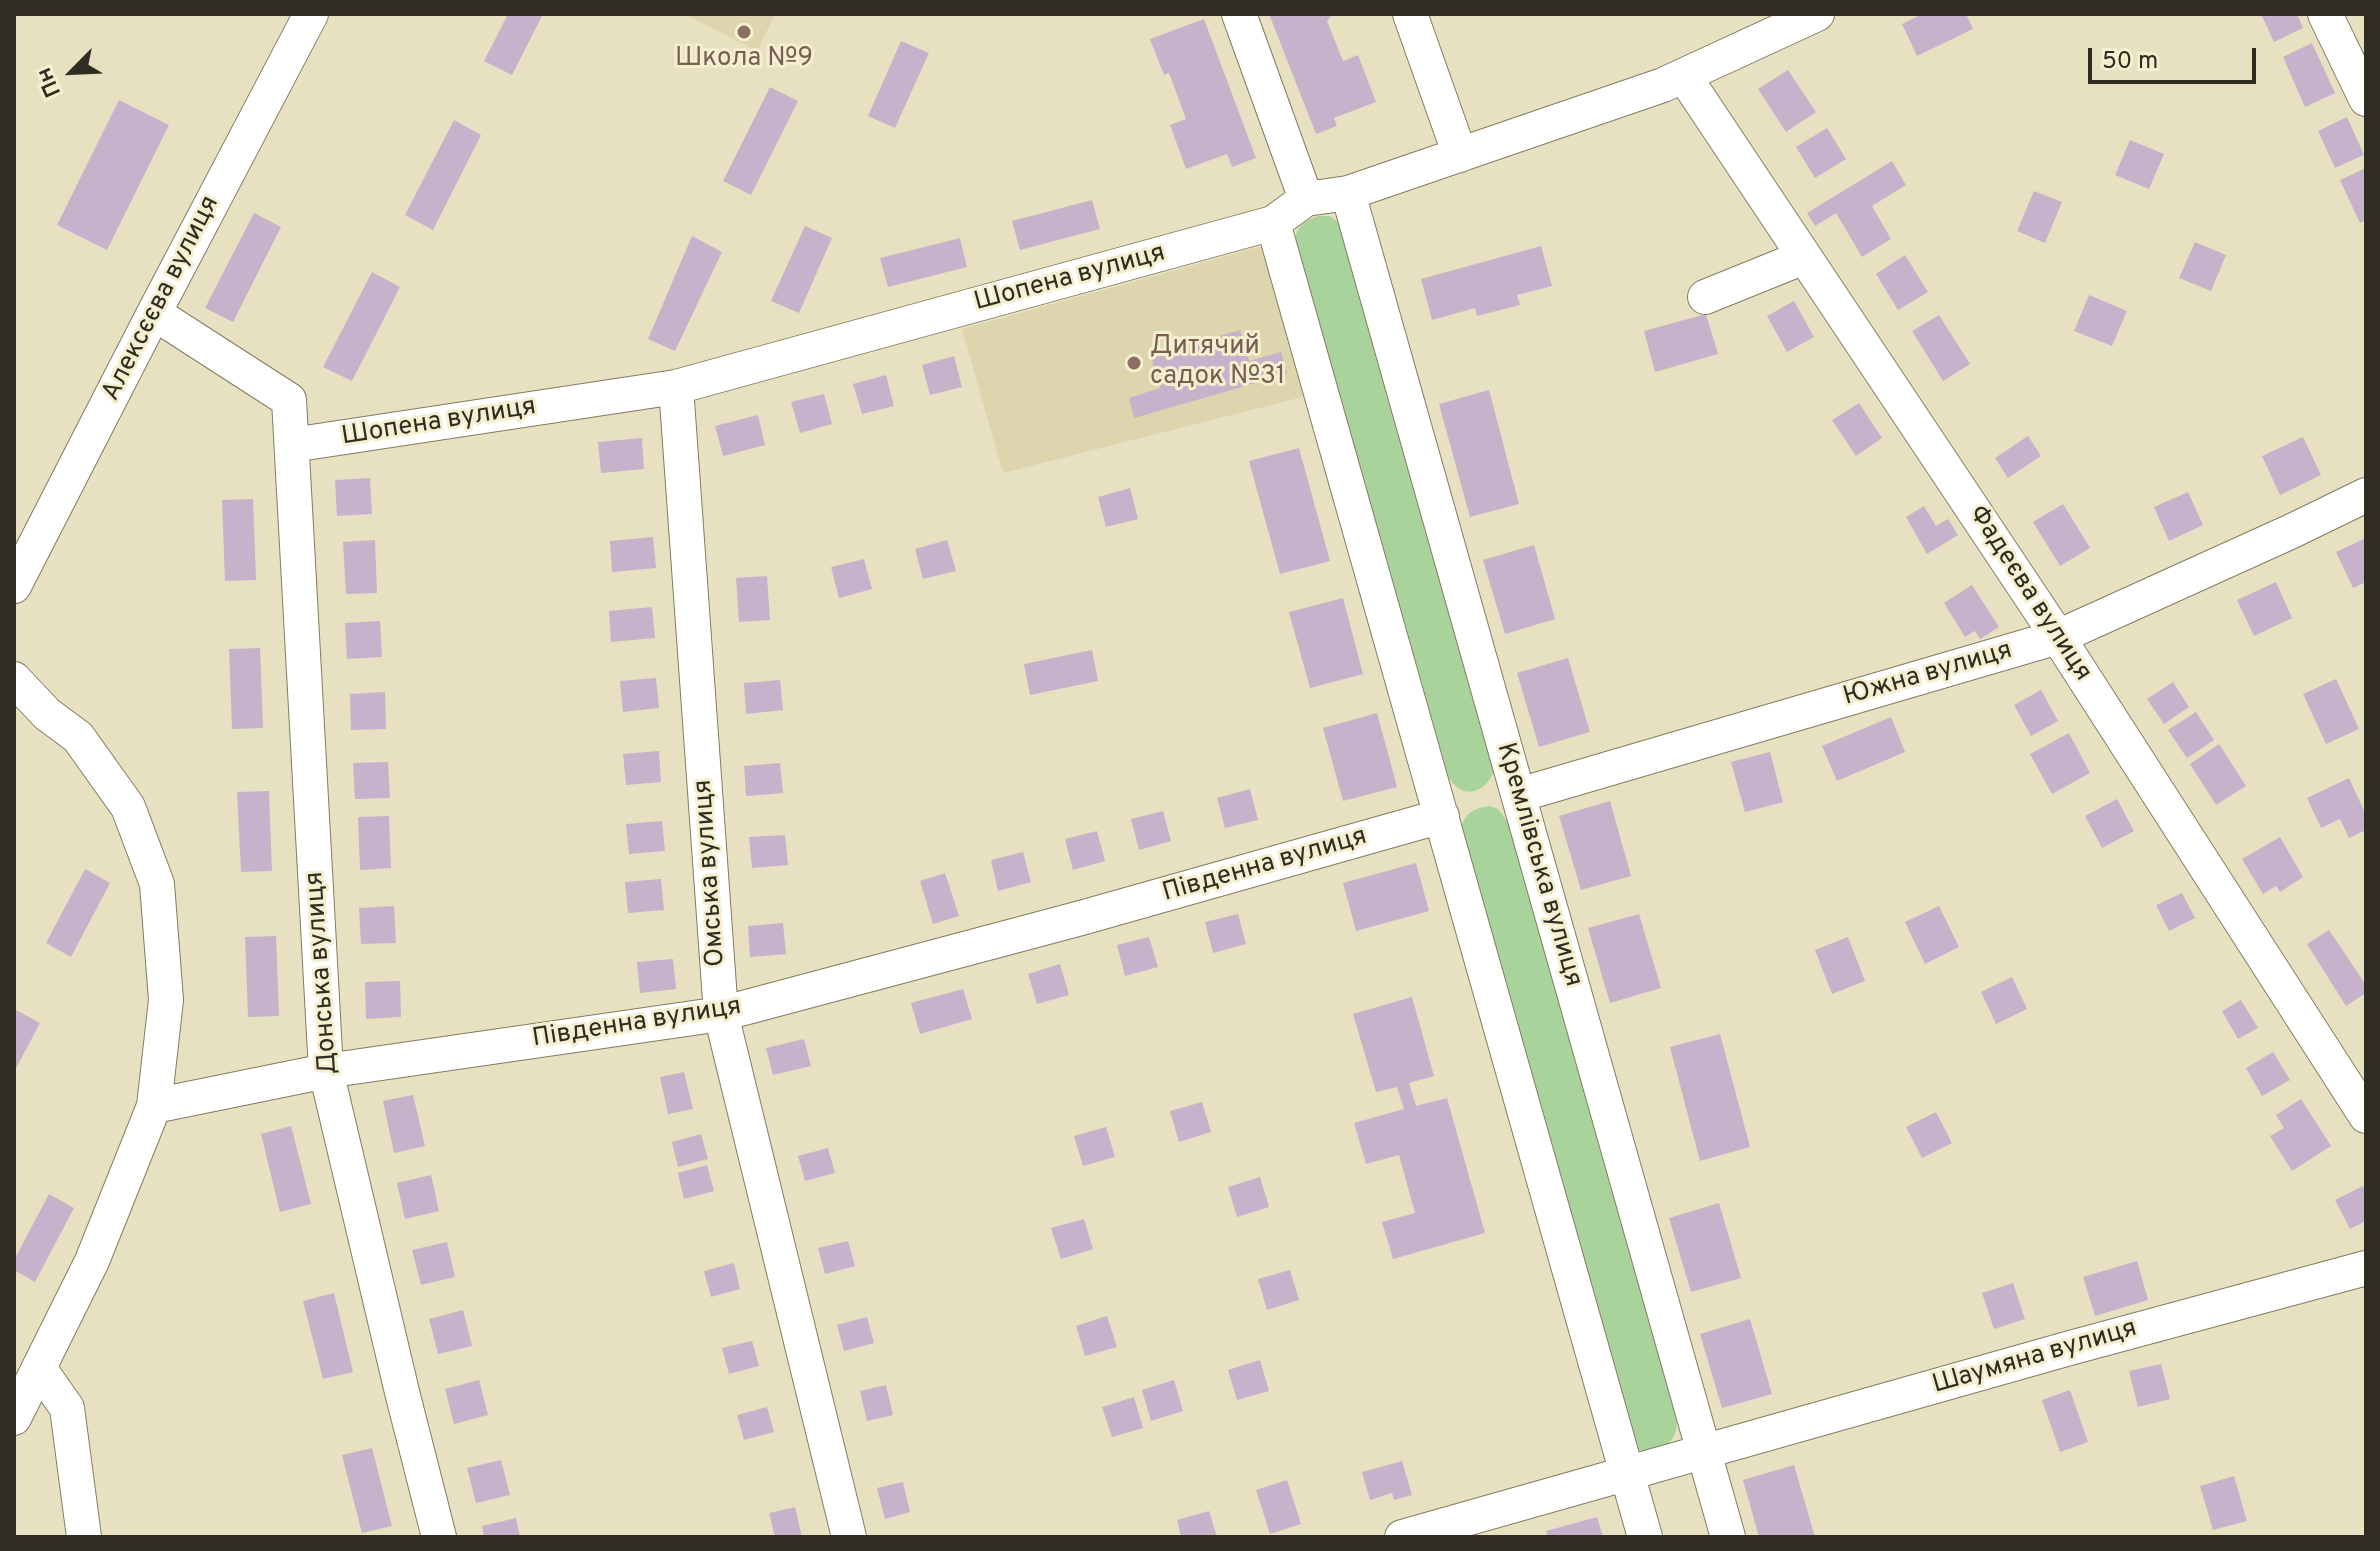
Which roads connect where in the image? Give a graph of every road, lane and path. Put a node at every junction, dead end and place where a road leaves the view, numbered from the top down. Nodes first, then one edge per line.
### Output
1 (311, 14) edge
2 (1239, 14) edge
3 (1410, 14) edge
4 (1817, 14) edge
5 (2325, 14) edge
6 (1684, 76) junction
7 (2366, 99) edge
8 (1460, 155) junction
9 (1348, 193) junction
10 (1306, 199) junction
11 (1273, 223) junction
12 (1804, 257) junction
13 (1705, 297) dead end
14 (154, 313) junction
15 (676, 387) junction
16 (292, 445) junction
17 (2366, 495) edge
18 (14, 586) edge
19 (2058, 637) junction
20 (14, 679) edge
21 (1519, 795) junction
22 (1442, 816) junction
23 (721, 1014) junction
24 (326, 1071) junction
25 (154, 1106) junction
26 (2366, 1116) edge
27 (2366, 1268) edge
28 (39, 1368) junction
29 (14, 1418) edge
30 (1705, 1451) junction
31 (1627, 1473) junction
32 (84, 1537) edge
33 (439, 1537) edge
34 (849, 1537) edge
35 (1402, 1537) edge
36 (1645, 1537) edge
37 (1728, 1537) edge

1 - 14 street, Алексєєва вулиця
2 - 10 street
3 - 8 street
4 - 6 street, Шопена вулиця
5 - 7 street
6 - 8 street, Шопена вулиця
6 - 12 street, Фадеєва вулиця
8 - 9 street, Шопена вулиця
9 - 10 street, Шопена вулиця
9 - 21 street, Кремлівська вулиця
10 - 11 street, Шопена вулиця
11 - 15 street, Шопена вулиця
11 - 22 street
12 - 13 street
12 - 19 street, Фадеєва вулиця
14 - 16 street, Донська вулиця
14 - 18 street, Алексєєва вулиця
15 - 16 street, Шопена вулиця
15 - 23 street, Омська вулиця
16 - 24 street, Донська вулиця
17 - 19 street, Южна вулиця
19 - 21 street, Южна вулиця
19 - 26 street, Фадеєва вулиця
20 - 25 street
21 - 30 street, Кремлівська вулиця
22 - 23 street, Південна вулиця
22 - 31 street
23 - 24 street, Південна вулиця
23 - 34 street, Омська вулиця
24 - 25 street, Південна вулиця
24 - 33 street, Донська вулиця
25 - 28 street
27 - 30 street, Шаумяна вулиця
28 - 29 street
28 - 32 street
30 - 31 street, Шаумяна вулиця
30 - 37 street, Кремлівська вулиця
31 - 35 street
31 - 36 street

